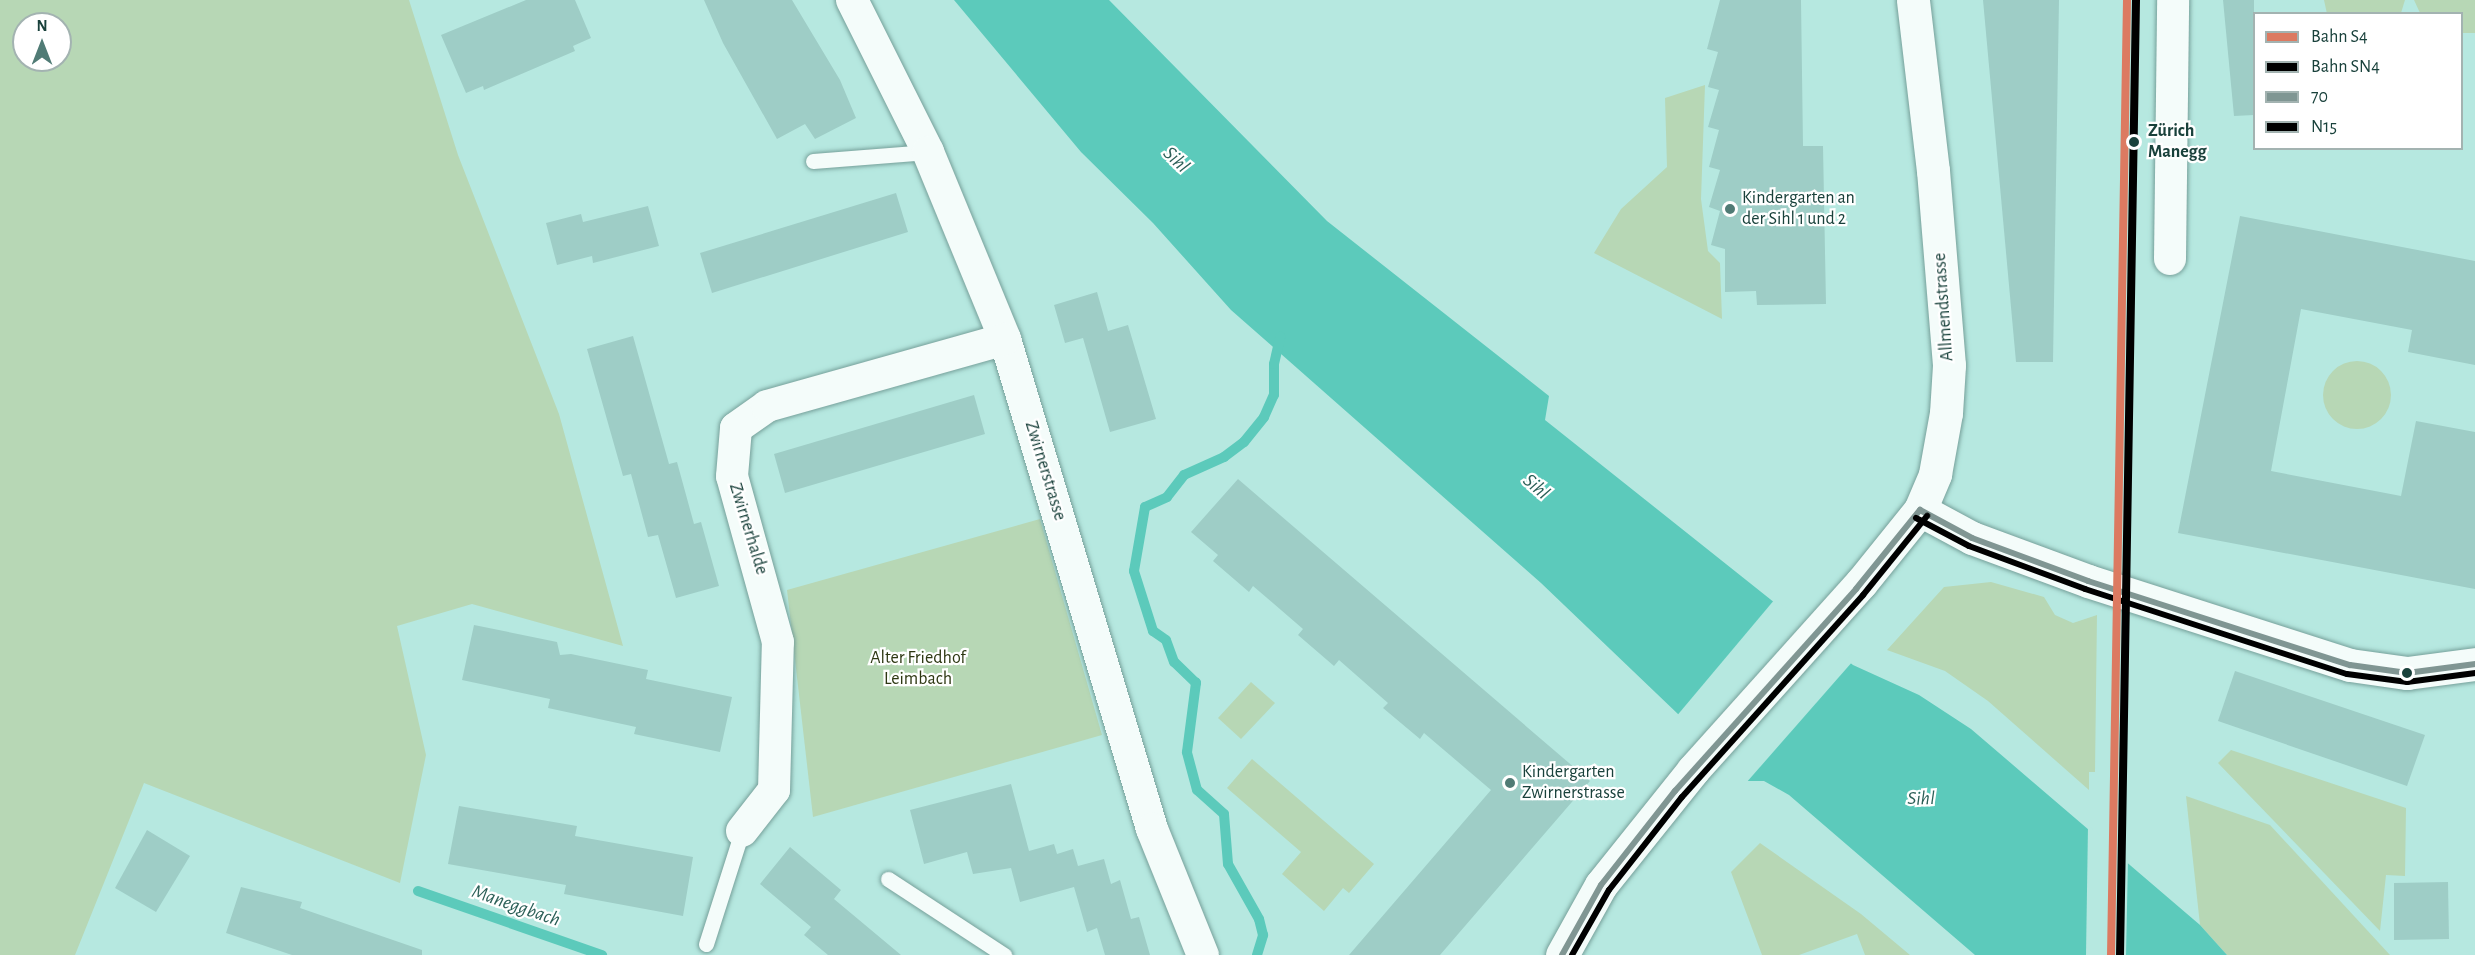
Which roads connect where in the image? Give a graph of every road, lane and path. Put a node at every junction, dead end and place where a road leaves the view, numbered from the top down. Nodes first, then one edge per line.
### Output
1 (852, 0) edge
2 (1913, 0) edge
3 (2173, 0) edge
4 (928, 152) junction
5 (813, 161) dead end
6 (2170, 259) dead end
7 (1005, 339) junction
8 (1920, 510) junction
9 (2475, 663) edge
10 (742, 831) joint
11 (888, 879) dead end
12 (706, 944) dead end
13 (1004, 955) edge
14 (1203, 955) edge
15 (1562, 955) edge

1 - 4 street, Zwirnerstrasse
2 - 8 main road, Allmendstrasse
3 - 6 street
4 - 5 lane
4 - 7 street, Zwirnerstrasse
7 - 10 street, Zwirnerhalde
7 - 14 street, Zwirnerstrasse
8 - 9 main road
8 - 15 main road, Allmendstrasse
10 - 12 lane
11 - 13 lane

